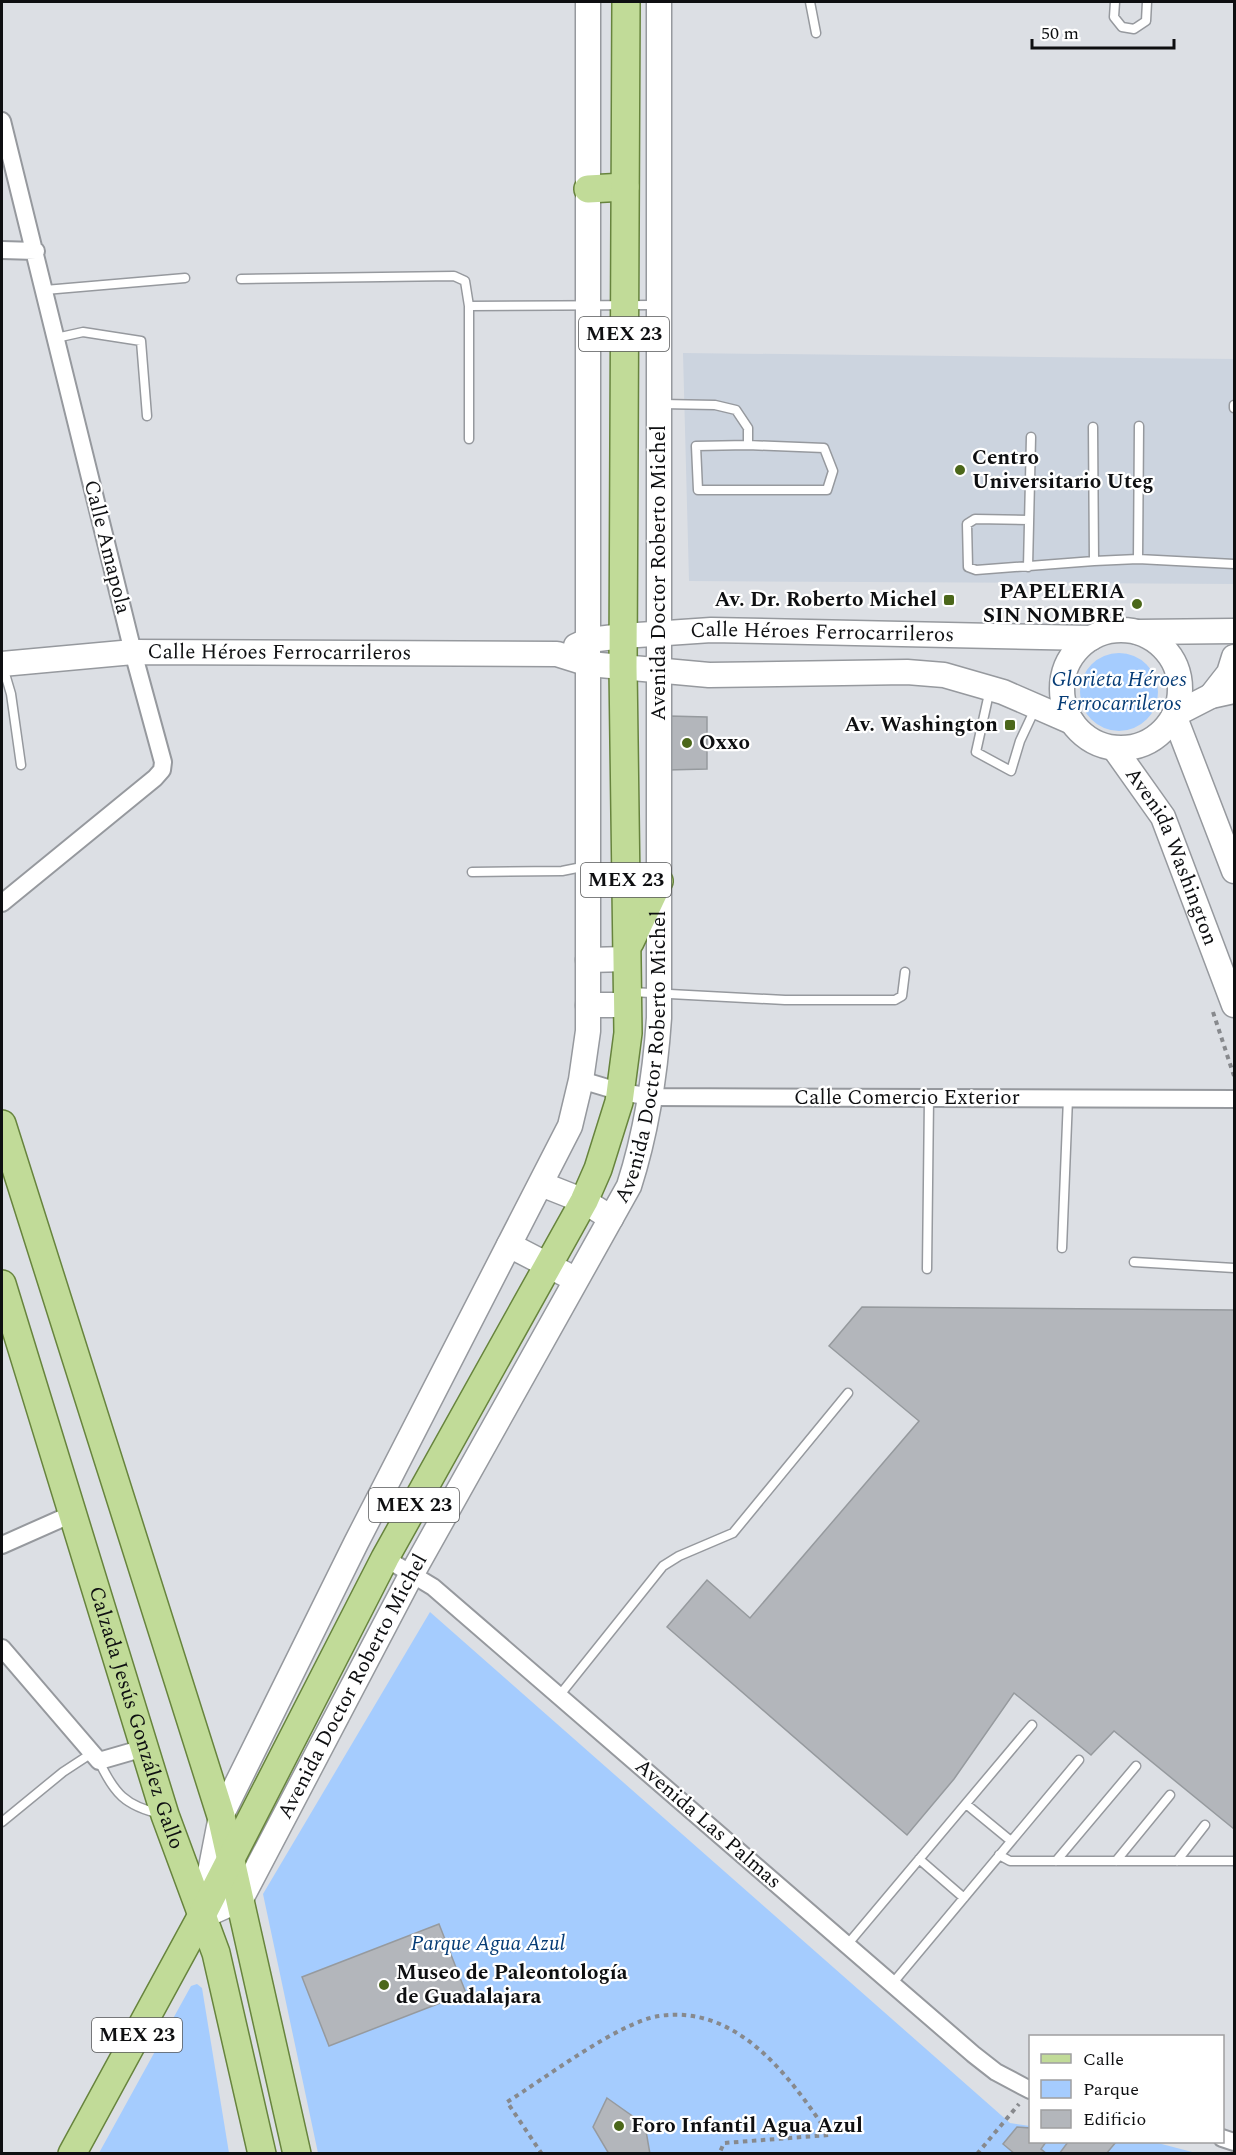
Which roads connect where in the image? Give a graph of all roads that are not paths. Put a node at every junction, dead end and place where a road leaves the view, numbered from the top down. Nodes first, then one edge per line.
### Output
1 (588, 2) edge
2 (626, 2) edge
3 (659, 2) edge
4 (810, 2) edge
5 (1115, 2) edge
6 (1147, 2) edge
7 (816, 33) dead end
8 (2, 121) edge
9 (625, 187) junction
10 (588, 189) junction
11 (2, 250) edge
12 (36, 251) junction
13 (184, 278) dead end
14 (241, 279) dead end
15 (45, 290) junction
16 (659, 305) junction
17 (469, 306) junction
18 (588, 306) junction
19 (624, 306) junction
20 (56, 338) junction
21 (659, 404) junction
22 (147, 416) dead end
23 (1139, 426) dead end
24 (1093, 427) dead end
25 (1031, 436) dead end
26 (469, 439) dead end
27 (748, 445) junction
28 (1029, 520) junction
29 (1138, 559) junction
30 (1094, 561) junction
31 (1234, 564) edge
32 (1028, 567) junction
33 (623, 582) junction
34 (588, 583) junction
35 (1234, 631) edge
36 (1137, 632) junction
37 (659, 634) junction
38 (623, 636) junction
39 (1091, 638) junction
40 (589, 640) junction
41 (133, 652) junction
42 (557, 654) junction
43 (1234, 657) edge
44 (2, 664) edge
45 (589, 664) junction
46 (623, 667) junction
47 (659, 670) junction
48 (990, 688) junction
49 (1234, 691) edge
50 (1211, 696) junction
51 (1036, 706) junction
52 (1174, 715) junction
53 (1072, 722) junction
54 (588, 747) junction
55 (624, 747) junction
56 (1114, 748) junction
57 (21, 765) dead end
58 (625, 804) junction
59 (588, 806) junction
60 (587, 866) junction
61 (1234, 871) edge
62 (472, 872) dead end
63 (659, 880) junction
64 (2, 903) edge
65 (627, 954) junction
66 (588, 960) junction
67 (905, 972) dead end
68 (659, 992) junction
69 (628, 999) junction
70 (588, 1005) junction
71 (1234, 1005) edge
72 (581, 1080) junction
73 (621, 1092) junction
74 (652, 1097) junction
75 (929, 1098) junction
76 (1068, 1098) junction
77 (1234, 1099) edge
78 (2, 1124) edge
79 (541, 1184) junction
80 (584, 1201) junction
81 (610, 1218) junction
82 (509, 1245) junction
83 (1062, 1248) dead end
84 (1134, 1262) dead end
85 (549, 1264) junction
86 (1234, 1268) edge
87 (927, 1269) dead end
88 (575, 1280) junction
89 (2, 1284) edge
90 (7, 1319) edge
91 (848, 1393) dead end
92 (401, 1456) junction
93 (432, 1472) junction
94 (72, 1514) junction
95 (2, 1545) edge
96 (385, 1558) junction
97 (412, 1573) junction
98 (2, 1648) edge
99 (559, 1696) junction
100 (1032, 1725) dead end
101 (144, 1748) junction
102 (96, 1757) junction
103 (1079, 1760) dead end
104 (1136, 1766) dead end
105 (1170, 1795) dead end
106 (966, 1804) junction
107 (165, 1815) junction
108 (221, 1816) junction
109 (2, 1822) edge
110 (1205, 1825) dead end
111 (1011, 1841) junction
112 (999, 1855) junction
113 (232, 1856) junction
114 (920, 1859) junction
115 (1056, 1861) junction
116 (1116, 1861) junction
117 (1177, 1861) junction
118 (1233, 1861) dead end
119 (964, 1898) junction
120 (241, 1899) junction
121 (201, 1917) junction
122 (847, 1945) junction
123 (892, 1984) junction
124 (1029, 2089) edge
125 (72, 2154) edge
126 (262, 2154) edge
127 (297, 2154) edge

1 - 10 main road, Avenida Doctor Roberto Michel
2 - 9 main road, Avenida Doctor Roberto Michel / MEX 23
3 - 16 main road, Avenida Doctor Roberto Michel
4 - 7 lane
5 - 6 lane
8 - 12 street, Calle Amapola
9 - 10 main road
9 - 19 main road, Avenida Doctor Roberto Michel / MEX 23
10 - 18 main road, Avenida Doctor Roberto Michel
11 - 12 street
12 - 15 street, Calle Amapola
13 - 15 lane
14 - 17 lane
15 - 20 street, Calle Amapola
16 - 19 lane
16 - 21 main road, Avenida Doctor Roberto Michel
17 - 18 lane
17 - 26 lane
18 - 19 lane
18 - 34 main road, Avenida Doctor Roberto Michel
19 - 33 main road, Avenida Doctor Roberto Michel / MEX 23
20 - 22 lane
20 - 41 street, Calle Amapola
21 - 27 lane
21 - 37 main road, Avenida Doctor Roberto Michel
23 - 29 lane
24 - 30 lane
25 - 28 lane
27 - 27 lane
28 - 32 lane
28 - 32 lane
29 - 30 lane
29 - 31 lane
30 - 32 lane
33 - 34 main road
33 - 38 main road, Avenida Doctor Roberto Michel / MEX 23
34 - 40 main road, Avenida Doctor Roberto Michel
35 - 36 main road
36 - 39 main road
36 - 52 main road
37 - 38 main road, Calle Héroes Ferrocarrileros
37 - 39 main road, Calle Héroes Ferrocarrileros
37 - 47 main road, Avenida Doctor Roberto Michel
38 - 40 main road, Calle Héroes Ferrocarrileros
38 - 46 main road, Avenida Doctor Roberto Michel / MEX 23
39 - 53 main road
40 - 42 main road, Calle Héroes Ferrocarrileros
40 - 45 main road, Avenida Doctor Roberto Michel
41 - 42 main road, Calle Héroes Ferrocarrileros
41 - 44 main road, Calle Héroes Ferrocarrileros
41 - 64 street, Calle Amapola
42 - 45 main road, Calle Héroes Ferrocarrileros
43 - 50 main road
44 - 57 lane
45 - 46 main road, Calle Héroes Ferrocarrileros
45 - 54 main road, Avenida Doctor Roberto Michel
46 - 47 main road, Calle Héroes Ferrocarrileros
46 - 55 main road, Avenida Doctor Roberto Michel / MEX 23
47 - 48 main road, Calle Héroes Ferrocarrileros
47 - 63 main road, Avenida Doctor Roberto Michel
48 - 51 main road, Calle Héroes Ferrocarrileros
48 - 51 lane
49 - 50 main road
50 - 52 main road
51 - 53 main road, Calle Héroes Ferrocarrileros
52 - 56 main road
52 - 61 main road
53 - 56 main road
54 - 55 main road
54 - 59 main road, Avenida Doctor Roberto Michel
55 - 58 main road, Avenida Doctor Roberto Michel / MEX 23
56 - 71 main road, Avenida Washington
58 - 59 main road
58 - 65 main road, Avenida Doctor Roberto Michel / MEX 23
59 - 60 main road, Avenida Doctor Roberto Michel
60 - 62 lane
60 - 66 main road, Avenida Doctor Roberto Michel
63 - 65 main road
63 - 68 main road, Avenida Doctor Roberto Michel
65 - 66 main road
65 - 69 main road, Avenida Doctor Roberto Michel / MEX 23
66 - 70 main road, Avenida Doctor Roberto Michel
67 - 68 lane
68 - 69 lane
68 - 74 main road, Avenida Doctor Roberto Michel
69 - 70 main road
69 - 73 main road, Avenida Doctor Roberto Michel / MEX 23
70 - 72 main road, Avenida Doctor Roberto Michel
72 - 73 street, Calle Comercio Exterior
72 - 79 main road, Avenida Doctor Roberto Michel
73 - 74 street, Calle Comercio Exterior
73 - 80 main road, Avenida Doctor Roberto Michel / MEX 23
74 - 75 street, Calle Comercio Exterior
74 - 81 main road, Avenida Doctor Roberto Michel
75 - 76 street, Calle Comercio Exterior
75 - 87 lane
76 - 77 street, Calle Comercio Exterior
76 - 83 lane
78 - 108 main road
79 - 80 main road
79 - 82 main road, Avenida Doctor Roberto Michel
80 - 81 main road
80 - 85 main road, Avenida Doctor Roberto Michel / MEX 23
81 - 88 main road, Avenida Doctor Roberto Michel
82 - 85 main road
82 - 92 main road, Avenida Doctor Roberto Michel
84 - 86 lane
85 - 88 main road
85 - 93 main road, Avenida Doctor Roberto Michel / MEX 23
88 - 97 main road, Avenida Doctor Roberto Michel
89 - 90 main road, Calzada Jesús González Gallo
90 - 94 main road, Calzada Jesús González Gallo
91 - 99 lane
92 - 93 main road
92 - 108 main road, Avenida Doctor Roberto Michel
93 - 96 main road, Avenida Doctor Roberto Michel / MEX 23
94 - 95 street
94 - 101 main road, Calzada Jesús González Gallo
96 - 97 street, Avenida Las Palmas
96 - 113 main road, Avenida Doctor Roberto Michel / MEX 23
97 - 99 street, Avenida Las Palmas
97 - 120 main road, Avenida Doctor Roberto Michel
98 - 102 street
99 - 122 street, Avenida Las Palmas
100 - 106 lane
101 - 102 street
101 - 107 main road, Calzada Jesús González Gallo
102 - 107 lane
102 - 109 lane
103 - 111 lane
104 - 115 lane
105 - 116 lane
106 - 111 lane
106 - 114 lane
107 - 121 main road, Calzada Jesús González Gallo
108 - 113 main road
108 - 121 main road, Avenida Doctor Roberto Michel
110 - 117 lane
111 - 112 lane
112 - 115 lane
112 - 119 lane
113 - 120 main road
113 - 121 main road, Avenida Doctor Roberto Michel / MEX 23
114 - 119 lane
114 - 122 lane
115 - 116 lane
116 - 117 lane
117 - 118 lane
119 - 123 lane
120 - 121 main road
120 - 127 main road
121 - 125 main road, Avenida Doctor Roberto Michel / MEX 23
121 - 126 main road, Calzada Jesús González Gallo
122 - 123 street, Avenida Las Palmas
123 - 124 street, Avenida Las Palmas

